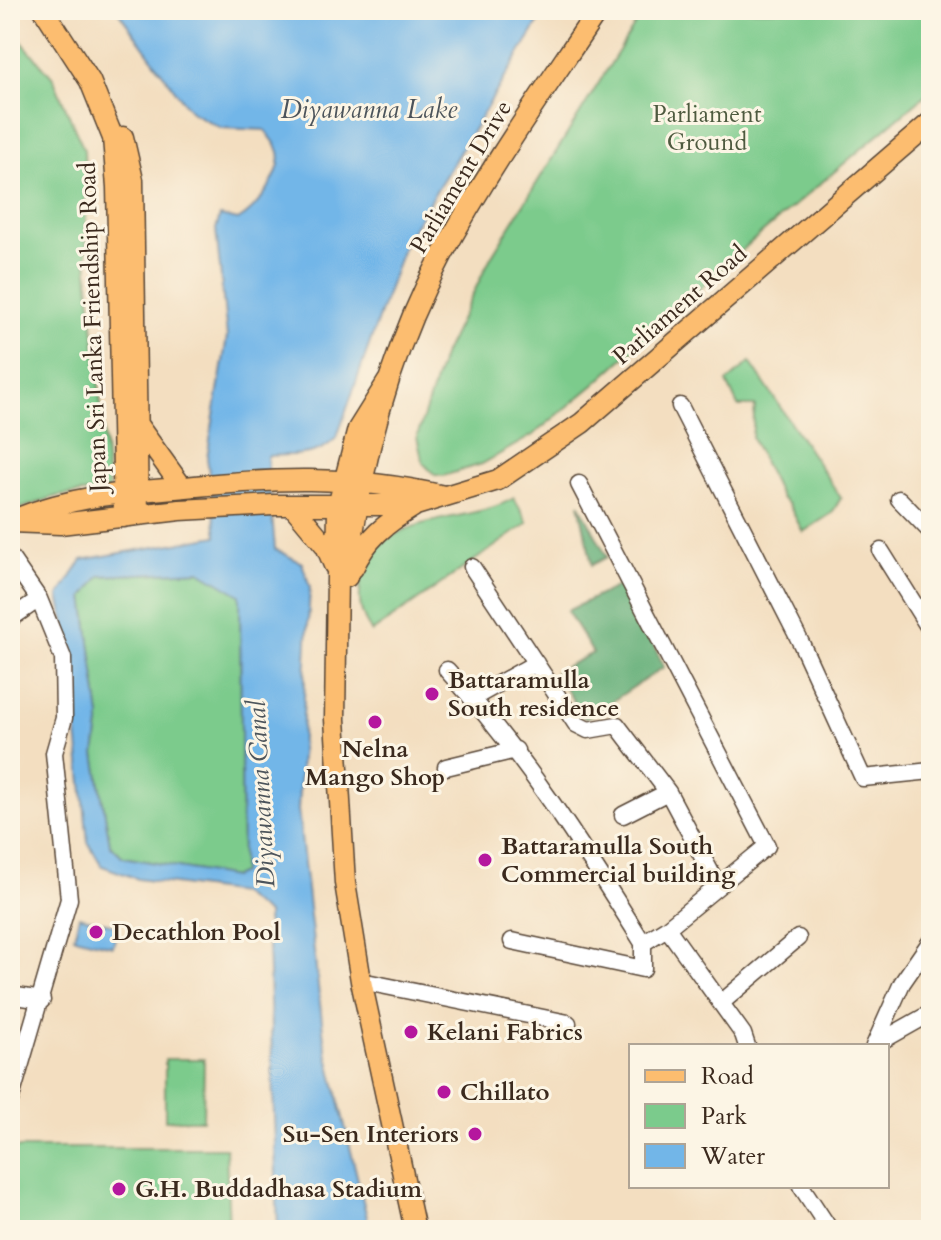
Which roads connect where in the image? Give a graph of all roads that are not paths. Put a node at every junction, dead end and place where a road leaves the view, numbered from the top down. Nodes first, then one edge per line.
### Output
1 (44, 10) edge
2 (62, 10) edge
3 (598, 10) edge
4 (931, 122) edge
5 (388, 381) junction
6 (680, 406) dead end
7 (136, 423) junction
8 (358, 429) junction
9 (306, 478) junction
10 (351, 479) junction
11 (579, 484) dead end
12 (188, 486) junction
13 (132, 492) junction
14 (444, 496) junction
15 (899, 499) dead end
16 (283, 505) junction
17 (416, 505) junction
18 (347, 506) junction
19 (131, 516) junction
20 (10, 522) edge
21 (931, 532) edge
22 (881, 551) dead end
23 (10, 557) edge
24 (472, 567) dead end
25 (341, 576) junction
26 (39, 599) junction
27 (10, 619) edge
28 (931, 631) edge
29 (536, 663) junction
30 (447, 670) dead end
31 (473, 698) junction
32 (516, 750) junction
33 (446, 767) dead end
34 (931, 771) edge
35 (668, 792) junction
36 (623, 815) dead end
37 (718, 886) junction
38 (667, 928) junction
39 (798, 938) dead end
40 (512, 941) dead end
41 (931, 941) edge
42 (643, 943) junction
43 (361, 981) junction
44 (10, 995) edge
45 (42, 1000) junction
46 (721, 1003) junction
47 (931, 1013) edge
48 (568, 1023) dead end
49 (746, 1044) edge
50 (875, 1044) edge
51 (877, 1044) edge
52 (10, 1101) edge
53 (802, 1188) edge
54 (415, 1230) edge
55 (830, 1230) edge

1 - 13 main road, Japan Sri Lanka Friendship Road
2 - 7 main road, Japan Sri Lanka Friendship Road
3 - 5 main road, Parliament Drive
4 - 14 main road, Parliament Road
5 - 8 main road, Parliament Drive
5 - 10 main road, Parliament Drive
6 - 34 street
7 - 12 main road
7 - 13 main road, Japan Sri Lanka Friendship Road
8 - 9 main road
8 - 10 main road, Parliament Drive
9 - 10 main road, Parliament Road
9 - 12 main road, Parliament Road
10 - 14 main road, Parliament Road
10 - 18 main road
11 - 37 street
12 - 13 main road, Parliament Road
13 - 19 main road, Japan Sri Lanka Friendship Road
13 - 20 main road, Parliament Road
14 - 17 main road, Parliament Road
15 - 21 street
16 - 18 main road, Parliament Road
16 - 19 main road, Parliament Road
16 - 25 main road
17 - 18 main road, Parliament Road
17 - 25 main road
18 - 25 main road
19 - 20 main road, Parliament Road
22 - 28 street
23 - 26 street
24 - 29 street
25 - 43 main road
26 - 27 street
26 - 45 street
29 - 31 street
29 - 35 street
30 - 31 street
31 - 32 street
32 - 33 street
32 - 42 street
35 - 36 street
35 - 37 street
37 - 38 street
38 - 42 street
38 - 46 street
39 - 46 street
40 - 42 street
41 - 50 street
43 - 48 street
43 - 54 main road
44 - 45 street
45 - 52 street
46 - 49 street
47 - 51 street
53 - 55 street

